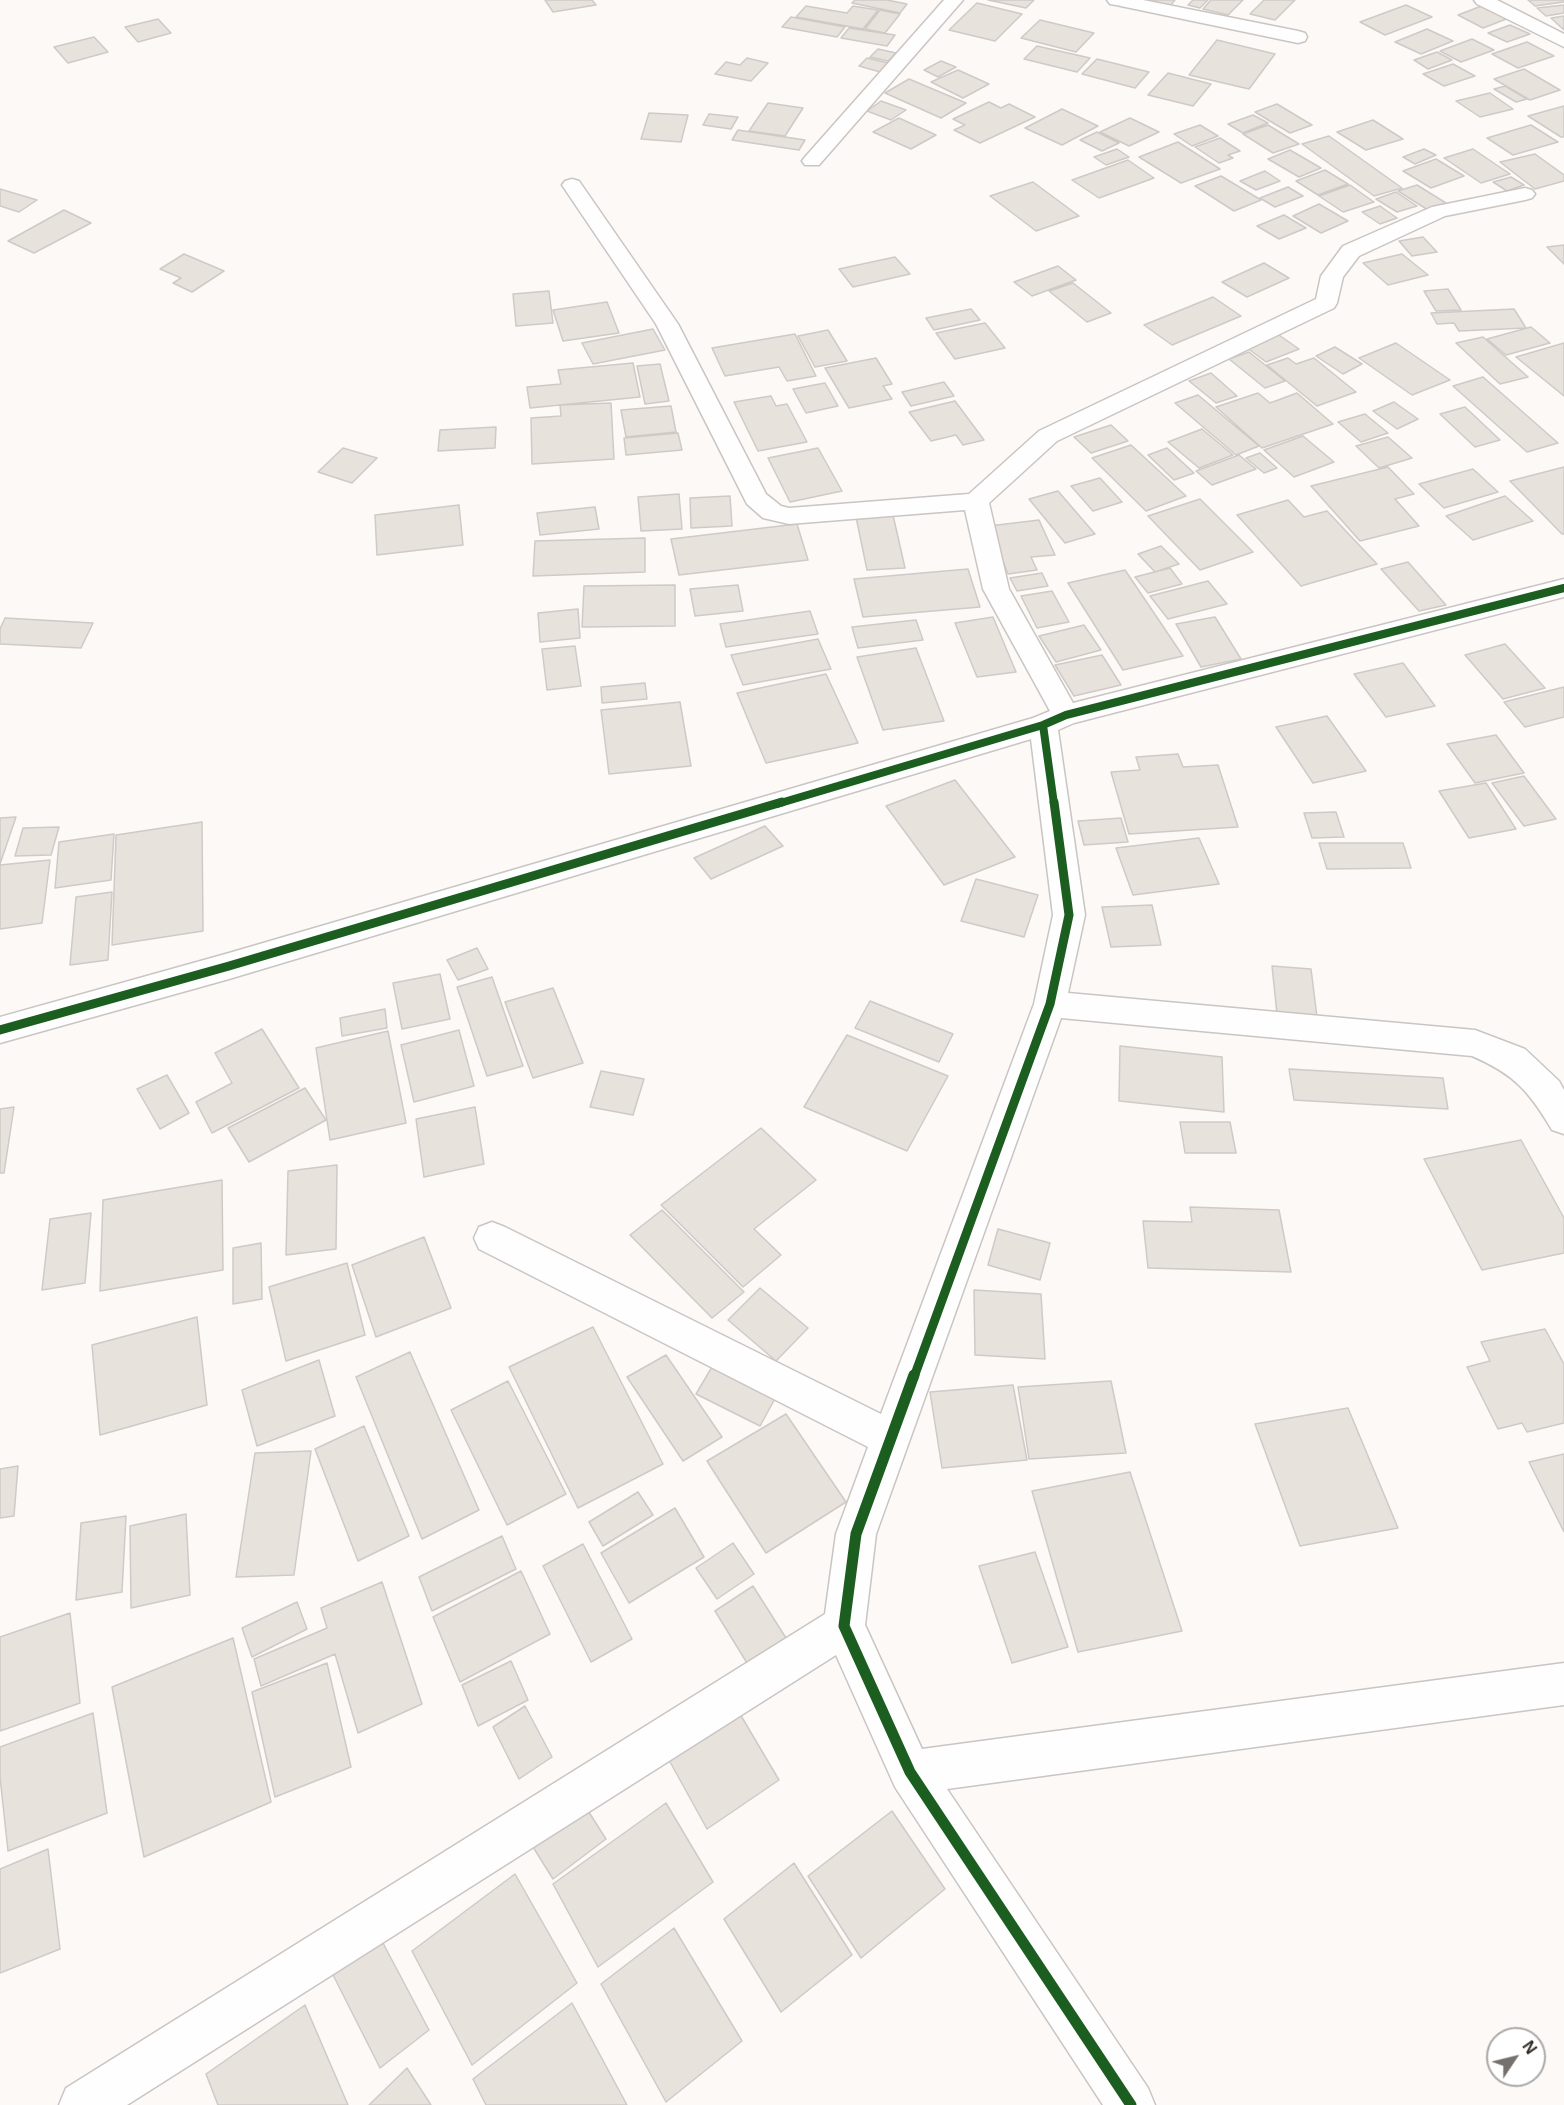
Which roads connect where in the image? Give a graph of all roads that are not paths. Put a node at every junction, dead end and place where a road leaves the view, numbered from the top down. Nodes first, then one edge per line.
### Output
1 (954, 0) edge
2 (1116, 0) edge
3 (1483, 0) edge
4 (1298, 37) dead end
5 (1564, 41) edge
6 (812, 160) dead end
7 (572, 185) dead end
8 (1525, 194) dead end
9 (976, 501) junction
10 (1564, 588) edge
11 (1054, 720) junction
12 (1050, 1004) junction
13 (0, 1030) edge
14 (1564, 1120) edge
15 (492, 1238) dead end
16 (891, 1439) junction
17 (844, 1626) junction
18 (1564, 1684) edge
19 (910, 1772) junction
20 (83, 2105) edge
21 (1131, 2105) edge

1 - 6 street
2 - 4 street
3 - 5 street
7 - 9 street
8 - 9 street
9 - 11 street
10 - 11 street
11 - 12 street
11 - 13 street
12 - 14 street
12 - 16 street
15 - 16 street
16 - 17 street
17 - 19 street
17 - 20 street
18 - 19 street
19 - 21 street

